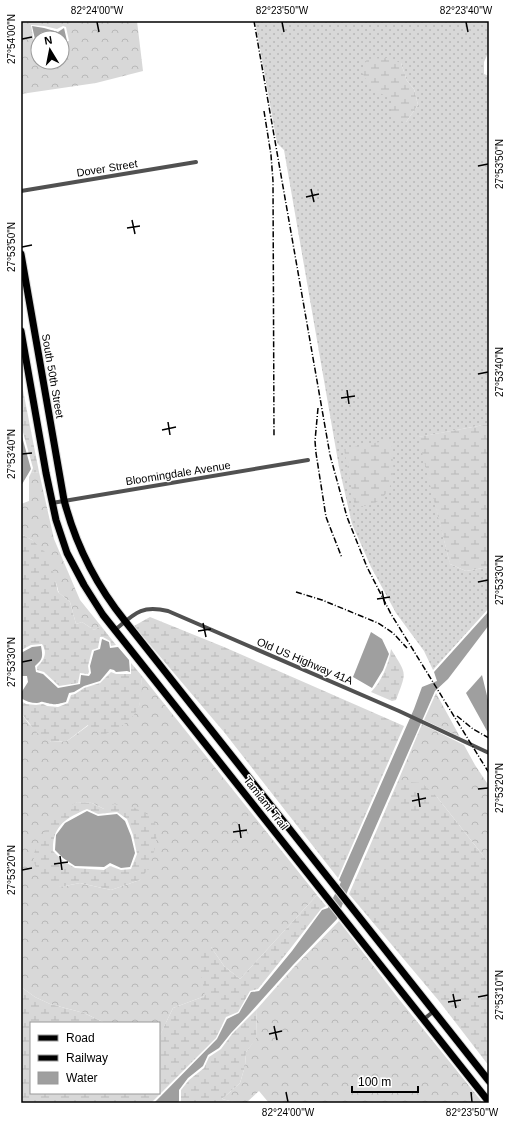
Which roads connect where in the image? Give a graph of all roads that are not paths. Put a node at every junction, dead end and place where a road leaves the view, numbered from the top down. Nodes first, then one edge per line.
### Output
1 (196, 162) dead end
2 (21, 191) edge
3 (21, 254) edge
4 (23, 272) edge
5 (21, 331) edge
6 (308, 460) dead end
7 (64, 500) junction
8 (51, 503) junction
9 (125, 622) junction
10 (115, 630) junction
11 (489, 753) edge
12 (434, 1011) junction
13 (424, 1019) junction
14 (489, 1081) edge
15 (489, 1102) edge

1 - 2 street, Dover Street
3 - 4 main road, South 50th Street
4 - 7 main road, South 50th Street
5 - 8 main road
6 - 7 street, Bloomingdale Avenue
7 - 8 street, Bloomingdale Avenue
7 - 9 main road, Tamiami Trail
8 - 10 main road, Tamiami Trail
9 - 10 street, Old US Highway 41A
9 - 11 street, Old US Highway 41A
9 - 12 main road, Tamiami Trail
10 - 13 main road, Tamiami Trail
12 - 13 street
12 - 14 main road, Tamiami Trail
13 - 15 main road, Tamiami Trail

